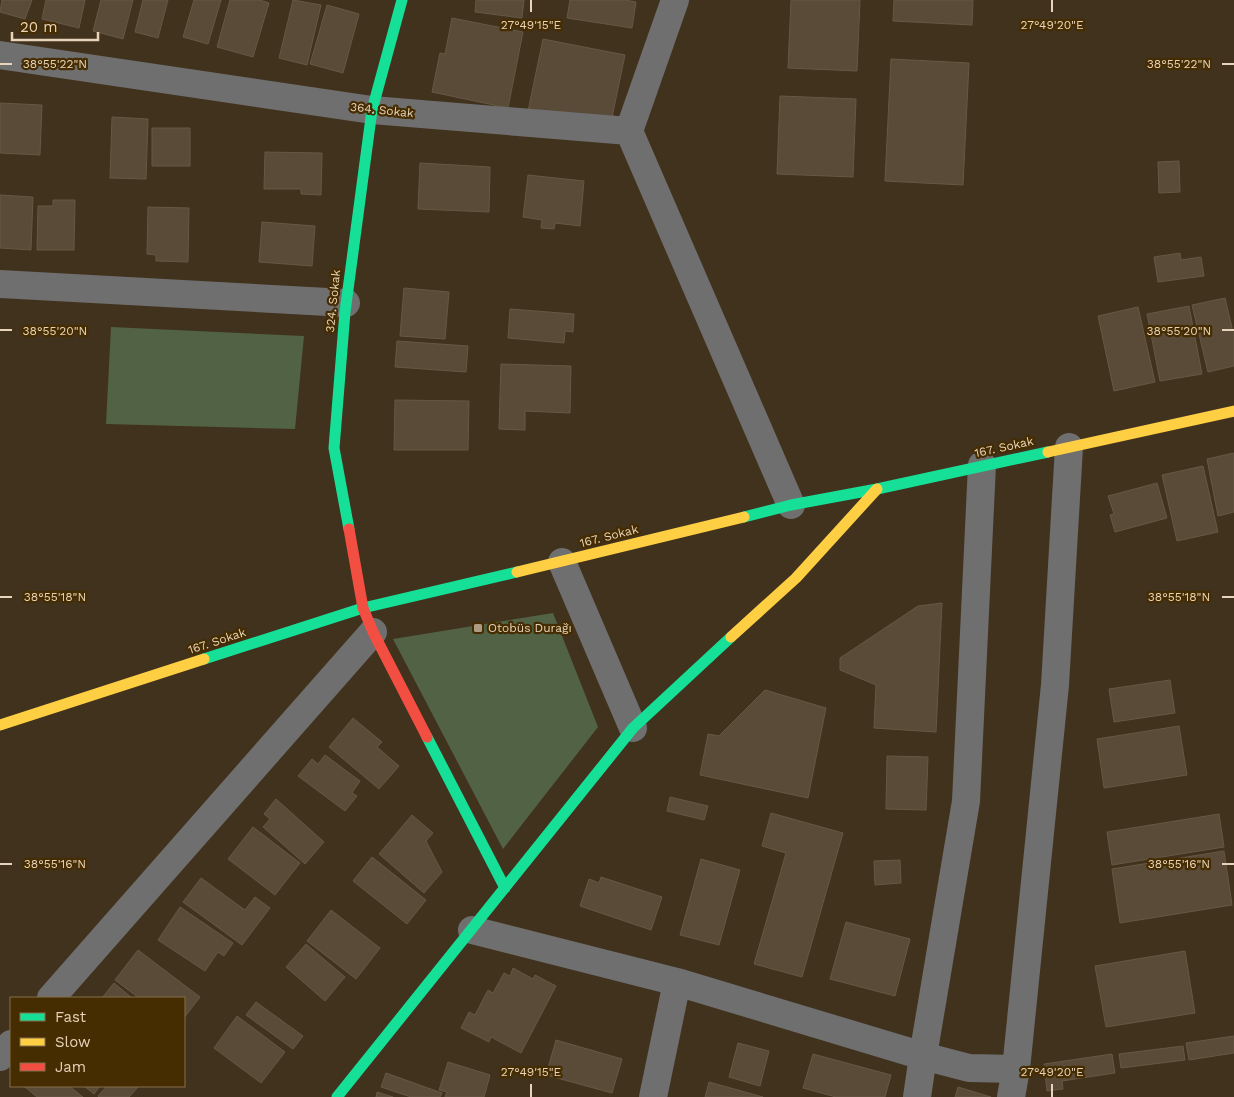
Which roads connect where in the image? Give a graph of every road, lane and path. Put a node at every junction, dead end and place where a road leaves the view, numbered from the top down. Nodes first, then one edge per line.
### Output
1 (402, 0) edge
2 (675, 0) edge
3 (0, 55) edge
4 (372, 110) junction
5 (629, 131) junction
6 (0, 284) edge
7 (346, 303) junction
8 (1234, 411) edge
9 (1069, 447) junction
10 (982, 465) junction
11 (877, 489) junction
12 (791, 505) junction
13 (562, 562) junction
14 (368, 620) junction
15 (0, 725) edge
16 (632, 728) junction
17 (505, 888) junction
18 (472, 930) junction
19 (677, 982) junction
20 (53, 997) edge
21 (10, 1045) edge
22 (923, 1056) junction
23 (0, 1057) edge
24 (1016, 1069) junction
25 (336, 1097) edge
26 (653, 1097) edge
27 (917, 1097) edge
28 (1011, 1097) edge

1 - 4 street, 324. Sokak
2 - 5 street
3 - 4 street, 364. Sokak
4 - 5 street, 364. Sokak
4 - 7 street, 324. Sokak
5 - 12 street
6 - 7 street
7 - 14 street, 324. Sokak
8 - 9 street, 167. Sokak
9 - 10 street, 167. Sokak
9 - 24 street
10 - 11 street, 167. Sokak
10 - 22 street
11 - 12 street, 167. Sokak
11 - 16 street
12 - 13 street, 167. Sokak
13 - 14 street, 167. Sokak
13 - 16 street
14 - 15 street, 167. Sokak
14 - 17 street, 324. Sokak
14 - 20 street
16 - 17 street
17 - 18 street
18 - 19 street
18 - 25 street
19 - 22 street
19 - 26 street
21 - 23 street
22 - 24 street
22 - 27 street
24 - 28 street

